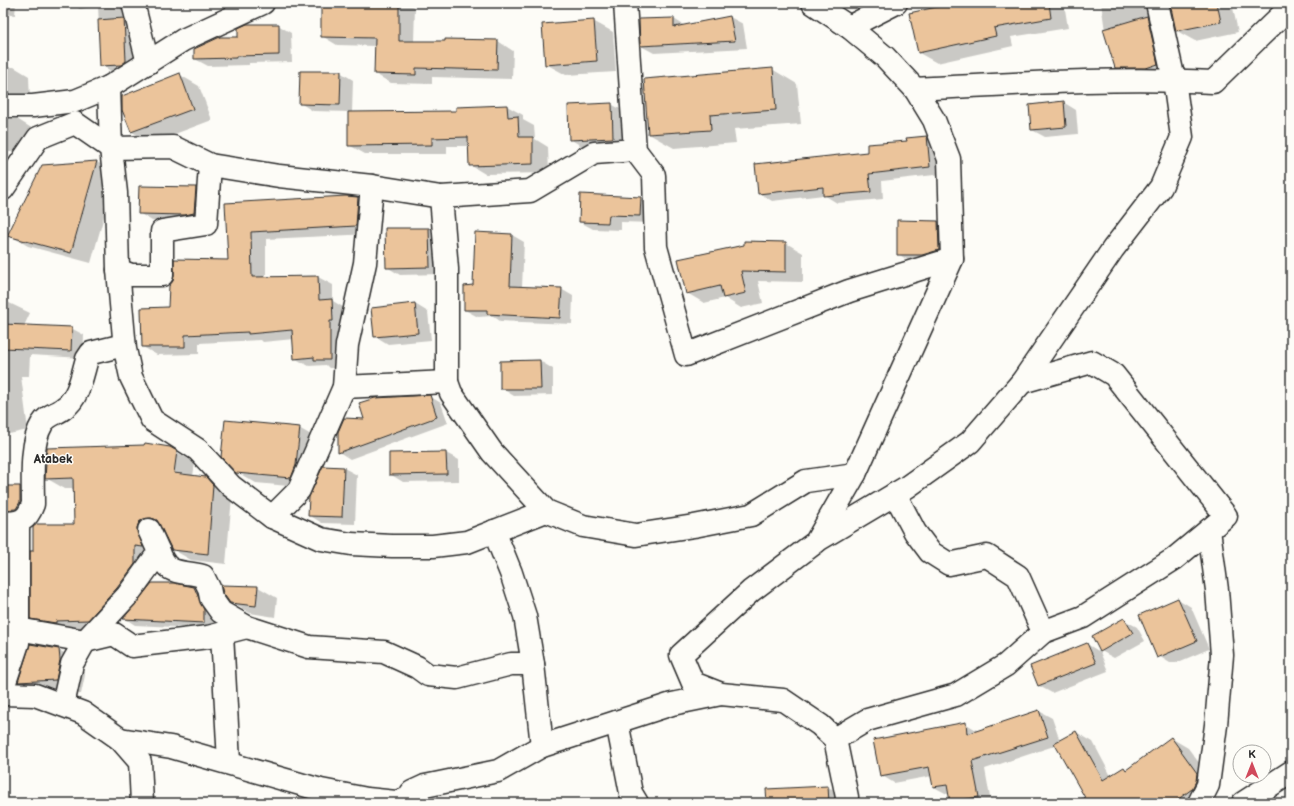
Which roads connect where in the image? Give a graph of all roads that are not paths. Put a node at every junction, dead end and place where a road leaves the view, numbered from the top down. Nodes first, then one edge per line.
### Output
1 (133, 3) edge
2 (262, 3) edge
3 (625, 3) edge
4 (813, 3) edge
5 (896, 3) edge
6 (1157, 3) edge
7 (1291, 6) edge
8 (849, 27) junction
9 (148, 62) junction
10 (1174, 80) junction
11 (109, 87) junction
12 (915, 88) junction
13 (74, 101) junction
14 (3, 106) edge
15 (38, 138) junction
16 (111, 148) junction
17 (634, 150) junction
18 (210, 165) junction
19 (372, 186) junction
20 (3, 189) edge
21 (442, 196) junction
22 (952, 259) junction
23 (118, 270) junction
24 (124, 345) junction
25 (447, 382) junction
26 (1022, 382) junction
27 (344, 388) junction
28 (855, 474) junction
29 (895, 494) junction
30 (546, 511) junction
31 (272, 517) junction
32 (11, 523) edge
33 (149, 530) dead end
34 (1209, 530) junction
35 (494, 531) junction
36 (816, 542) junction
37 (159, 552) junction
38 (3, 613) edge
39 (247, 627) junction
40 (18, 629) junction
41 (1043, 632) junction
42 (222, 634) junction
43 (84, 641) junction
44 (533, 664) junction
45 (3, 688) edge
46 (3, 694) edge
47 (721, 694) junction
48 (63, 705) junction
49 (617, 722) junction
50 (120, 739) junction
51 (835, 739) junction
52 (542, 746) junction
53 (229, 762) junction
54 (1291, 772) edge
55 (142, 803) edge
56 (637, 803) edge
57 (846, 803) edge
58 (1199, 803) edge
59 (1243, 803) edge

1 - 9 street
2 - 9 street
3 - 17 street
4 - 8 street
5 - 8 street
6 - 10 street
7 - 10 street
8 - 12 street
9 - 11 street
10 - 12 street
10 - 26 street
11 - 13 street
11 - 16 street
12 - 22 street
13 - 14 street
13 - 15 street
15 - 16 street
15 - 20 street
16 - 18 street
16 - 23 street
17 - 21 street
17 - 22 street
18 - 19 street
18 - 23 street
19 - 21 street
19 - 27 street
21 - 25 street
22 - 28 street
23 - 24 street
24 - 31 street
24 - 32 street
25 - 27 street
25 - 30 street
26 - 29 street
26 - 34 street
27 - 31 street
28 - 30 street
28 - 36 street
29 - 36 street
29 - 41 street
30 - 35 street
31 - 35 street
32 - 40 street
33 - 37 street
34 - 41 street
34 - 58 street
35 - 44 street
36 - 47 street
37 - 39 street
37 - 43 street
38 - 40 street
39 - 42 street
39 - 44 street
40 - 43 street
40 - 45 street
41 - 51 street
42 - 43 street
42 - 53 street
43 - 48 street
44 - 52 street
46 - 48 street
47 - 49 street
47 - 51 street
48 - 50 street
49 - 52 street
49 - 56 street
50 - 53 street
50 - 55 street
51 - 57 street
52 - 53 street
54 - 59 street

